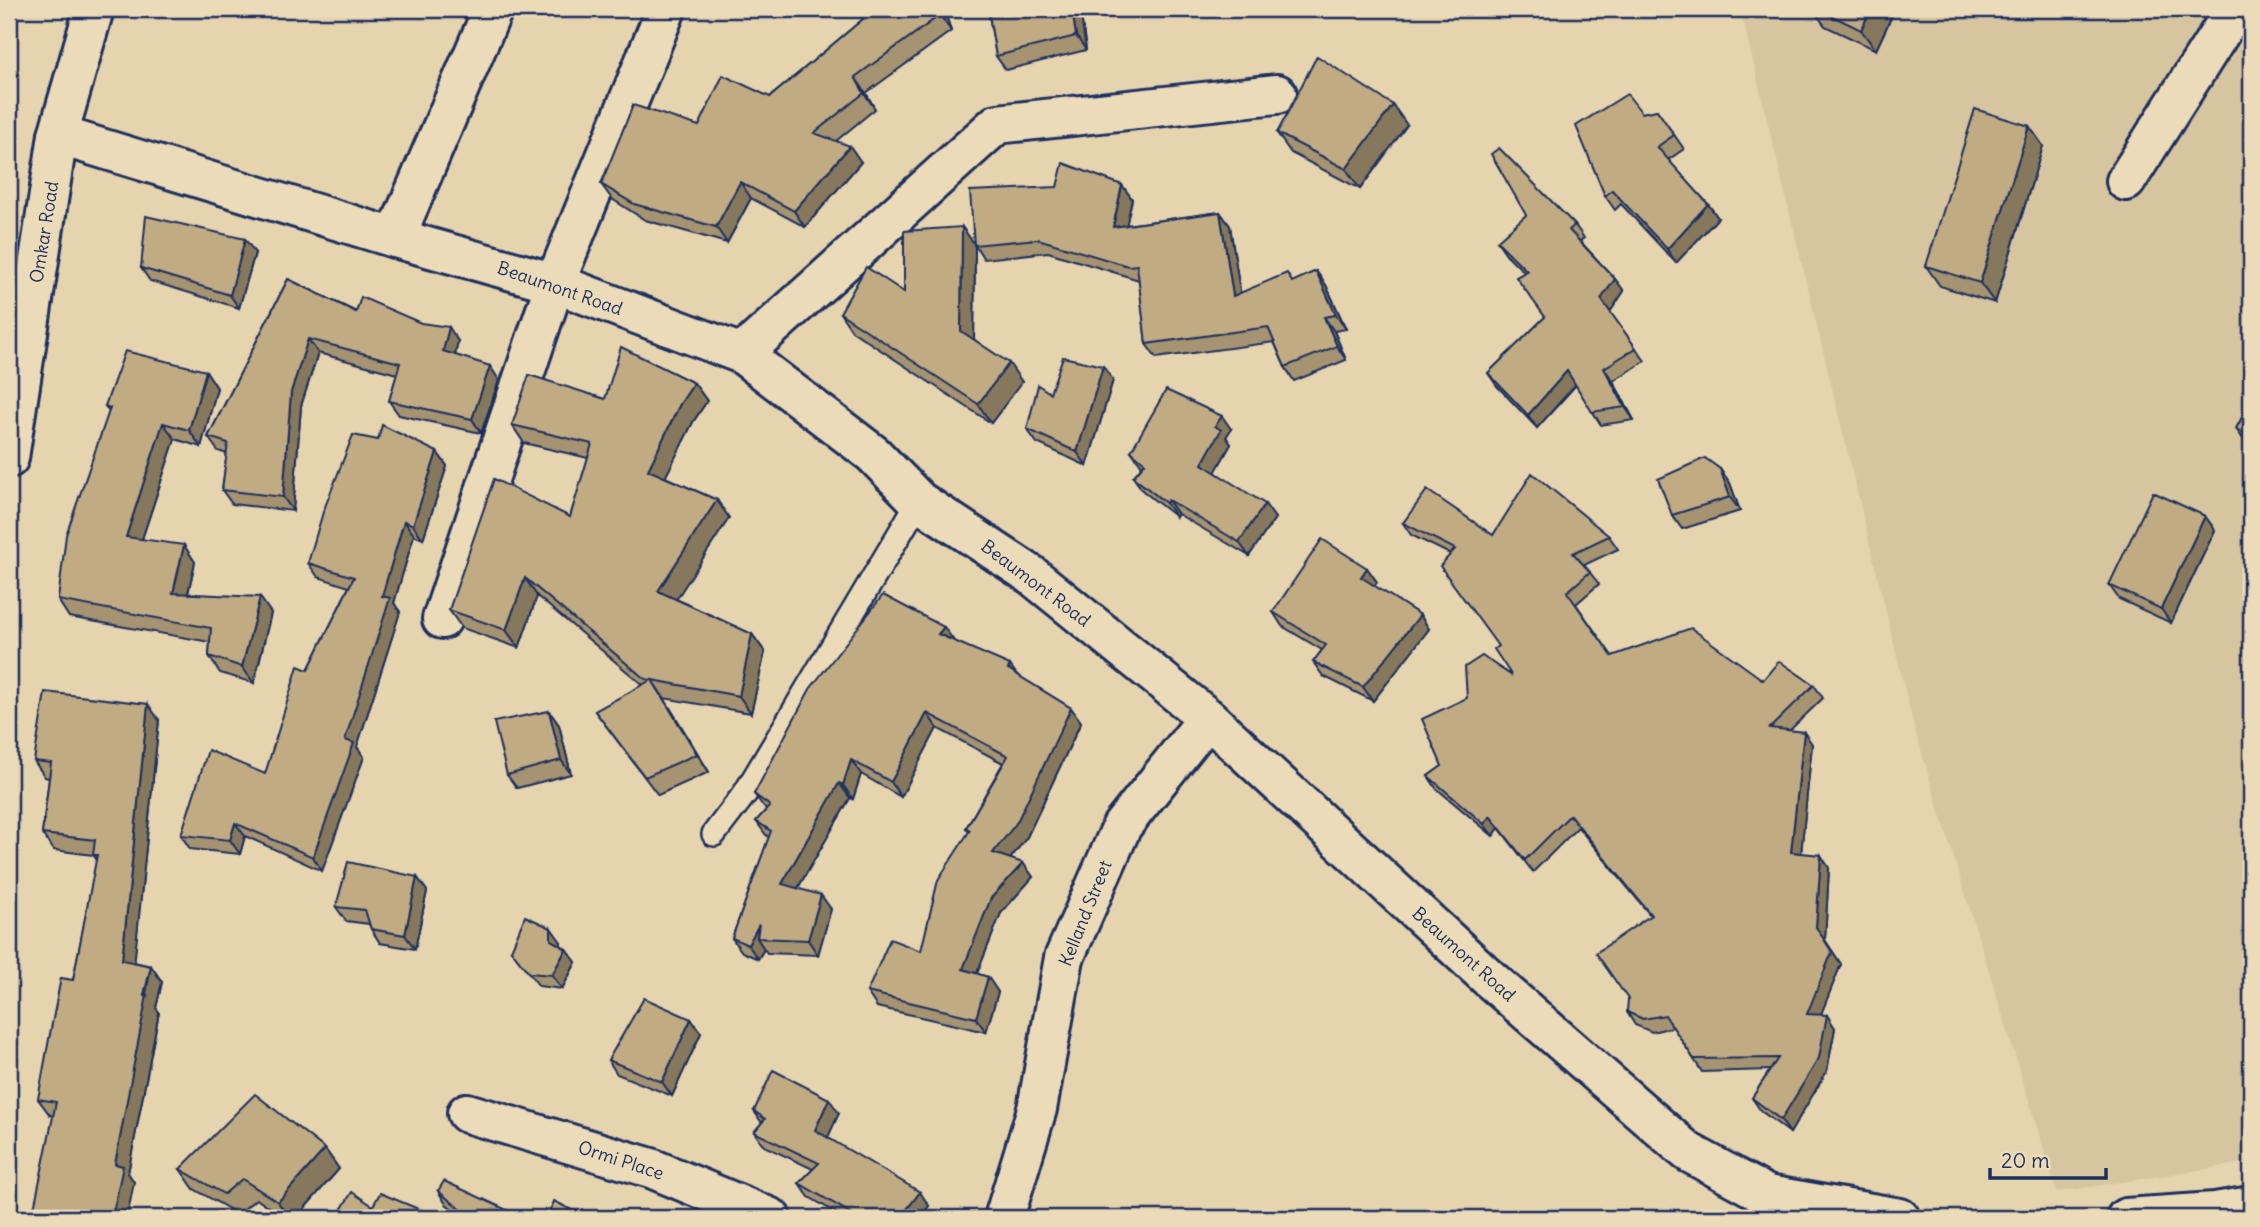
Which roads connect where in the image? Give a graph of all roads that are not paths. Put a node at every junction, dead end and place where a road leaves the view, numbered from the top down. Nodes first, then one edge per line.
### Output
1 (94, 9) edge
2 (493, 9) edge
3 (666, 9) edge
4 (2235, 9) edge
5 (1277, 94) dead end
6 (58, 135) junction
7 (2126, 181) dead end
8 (395, 238) junction
9 (555, 283) junction
10 (742, 354) junction
11 (9, 458) edge
12 (919, 501) junction
13 (442, 619) dead end
14 (1208, 718) junction
15 (714, 834) dead end
16 (467, 1113) dead end
17 (2251, 1206) edge
18 (1766, 1207) edge
19 (771, 1218) edge
20 (1004, 1218) edge
21 (1900, 1218) edge
22 (2126, 1218) edge

1 - 6 street, Omkar Road
2 - 8 street
3 - 9 street
4 - 7 street
5 - 10 street
6 - 8 street, Beaumont Road
6 - 11 street, Omkar Road
8 - 9 street, Beaumont Road
9 - 10 street, Beaumont Road
9 - 13 street
10 - 12 street, Beaumont Road
12 - 14 street, Beaumont Road
12 - 15 lane
14 - 18 street, Beaumont Road
14 - 20 street, Kelland Street
16 - 19 street, Ormi Place
17 - 22 street
18 - 21 street, Beaumont Road

